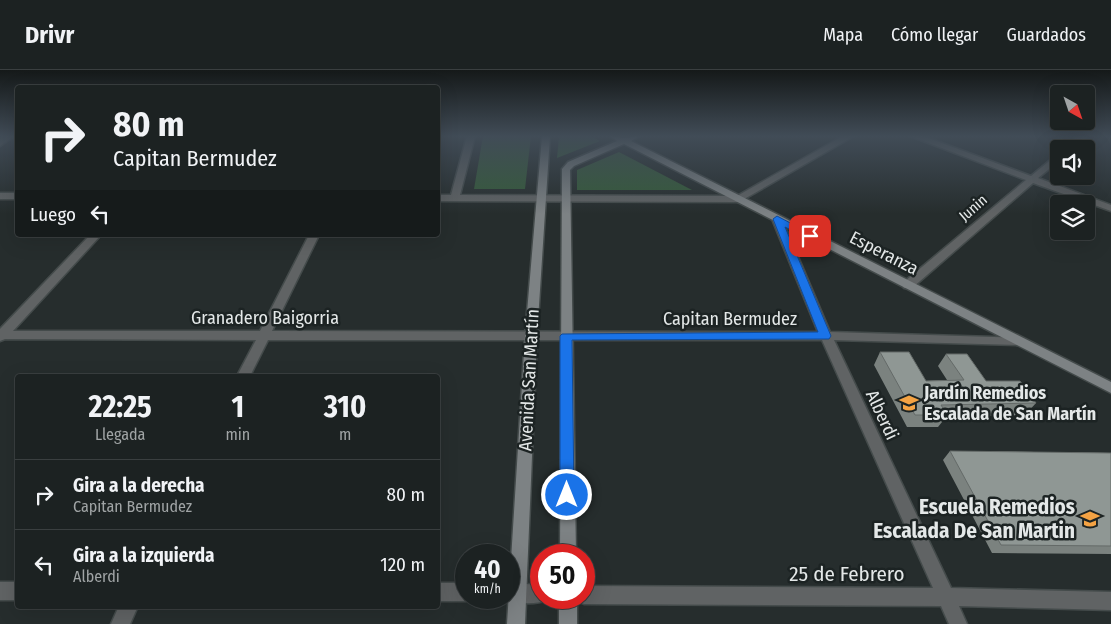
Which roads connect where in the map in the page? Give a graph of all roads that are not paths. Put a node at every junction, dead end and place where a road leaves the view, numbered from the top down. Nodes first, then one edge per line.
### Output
1 (464, 162) edge
2 (545, 162) edge
3 (574, 162) edge
4 (668, 162) edge
5 (805, 162) edge
6 (984, 162) edge
7 (1050, 163) edge
8 (1031, 179) junction
9 (0, 196) edge
10 (15, 196) edge
11 (440, 198) edge
12 (455, 198) junction
13 (543, 198) junction
14 (565, 199) junction
15 (738, 200) junction
16 (1111, 208) edge
17 (777, 219) junction
18 (94, 237) edge
19 (313, 237) edge
20 (908, 285) junction
21 (0, 336) edge
22 (264, 336) junction
23 (531, 336) junction
24 (566, 336) junction
25 (826, 336) junction
26 (1019, 341) junction
27 (245, 374) edge
28 (1111, 388) edge
29 (516, 544) edge
30 (568, 544) edge
31 (0, 591) edge
32 (15, 591) edge
33 (440, 592) edge
34 (455, 592) edge
35 (595, 595) edge
36 (945, 597) junction
37 (1111, 601) edge
38 (128, 609) edge
39 (515, 609) edge
40 (568, 609) edge
41 (120, 624) edge
42 (516, 624) edge
43 (568, 624) edge
44 (958, 624) edge

1 - 12 street
2 - 13 main road, Avenida San Martín
3 - 14 main road, Avenida San Martín
4 - 15 main road, Esperanza
5 - 15 street
6 - 8 street
7 - 8 street, Junin
8 - 16 street
8 - 20 street, Junin
9 - 10 street
11 - 12 street
12 - 13 street
13 - 14 street
13 - 23 main road, Avenida San Martín
14 - 15 street
14 - 24 main road, Avenida San Martín
15 - 17 main road, Esperanza
17 - 20 main road, Esperanza
17 - 25 street, Alberdi
18 - 21 street
19 - 22 street
20 - 26 main road, Esperanza
21 - 22 street, Granadero Baigorria
22 - 23 street, Granadero Baigorria
22 - 27 street
23 - 24 street, Capitan Bermudez
23 - 29 main road, Avenida San Martín
24 - 25 street, Capitan Bermudez
24 - 30 main road, Avenida San Martín
25 - 26 street, Capitan Bermudez
25 - 36 street, Alberdi
26 - 28 main road, Esperanza
31 - 32 street
33 - 34 street
35 - 36 street, 25 de Febrero
36 - 37 street, 25 de Febrero
36 - 44 street, Alberdi
38 - 41 street
39 - 42 main road, Avenida San Martín
40 - 43 main road

